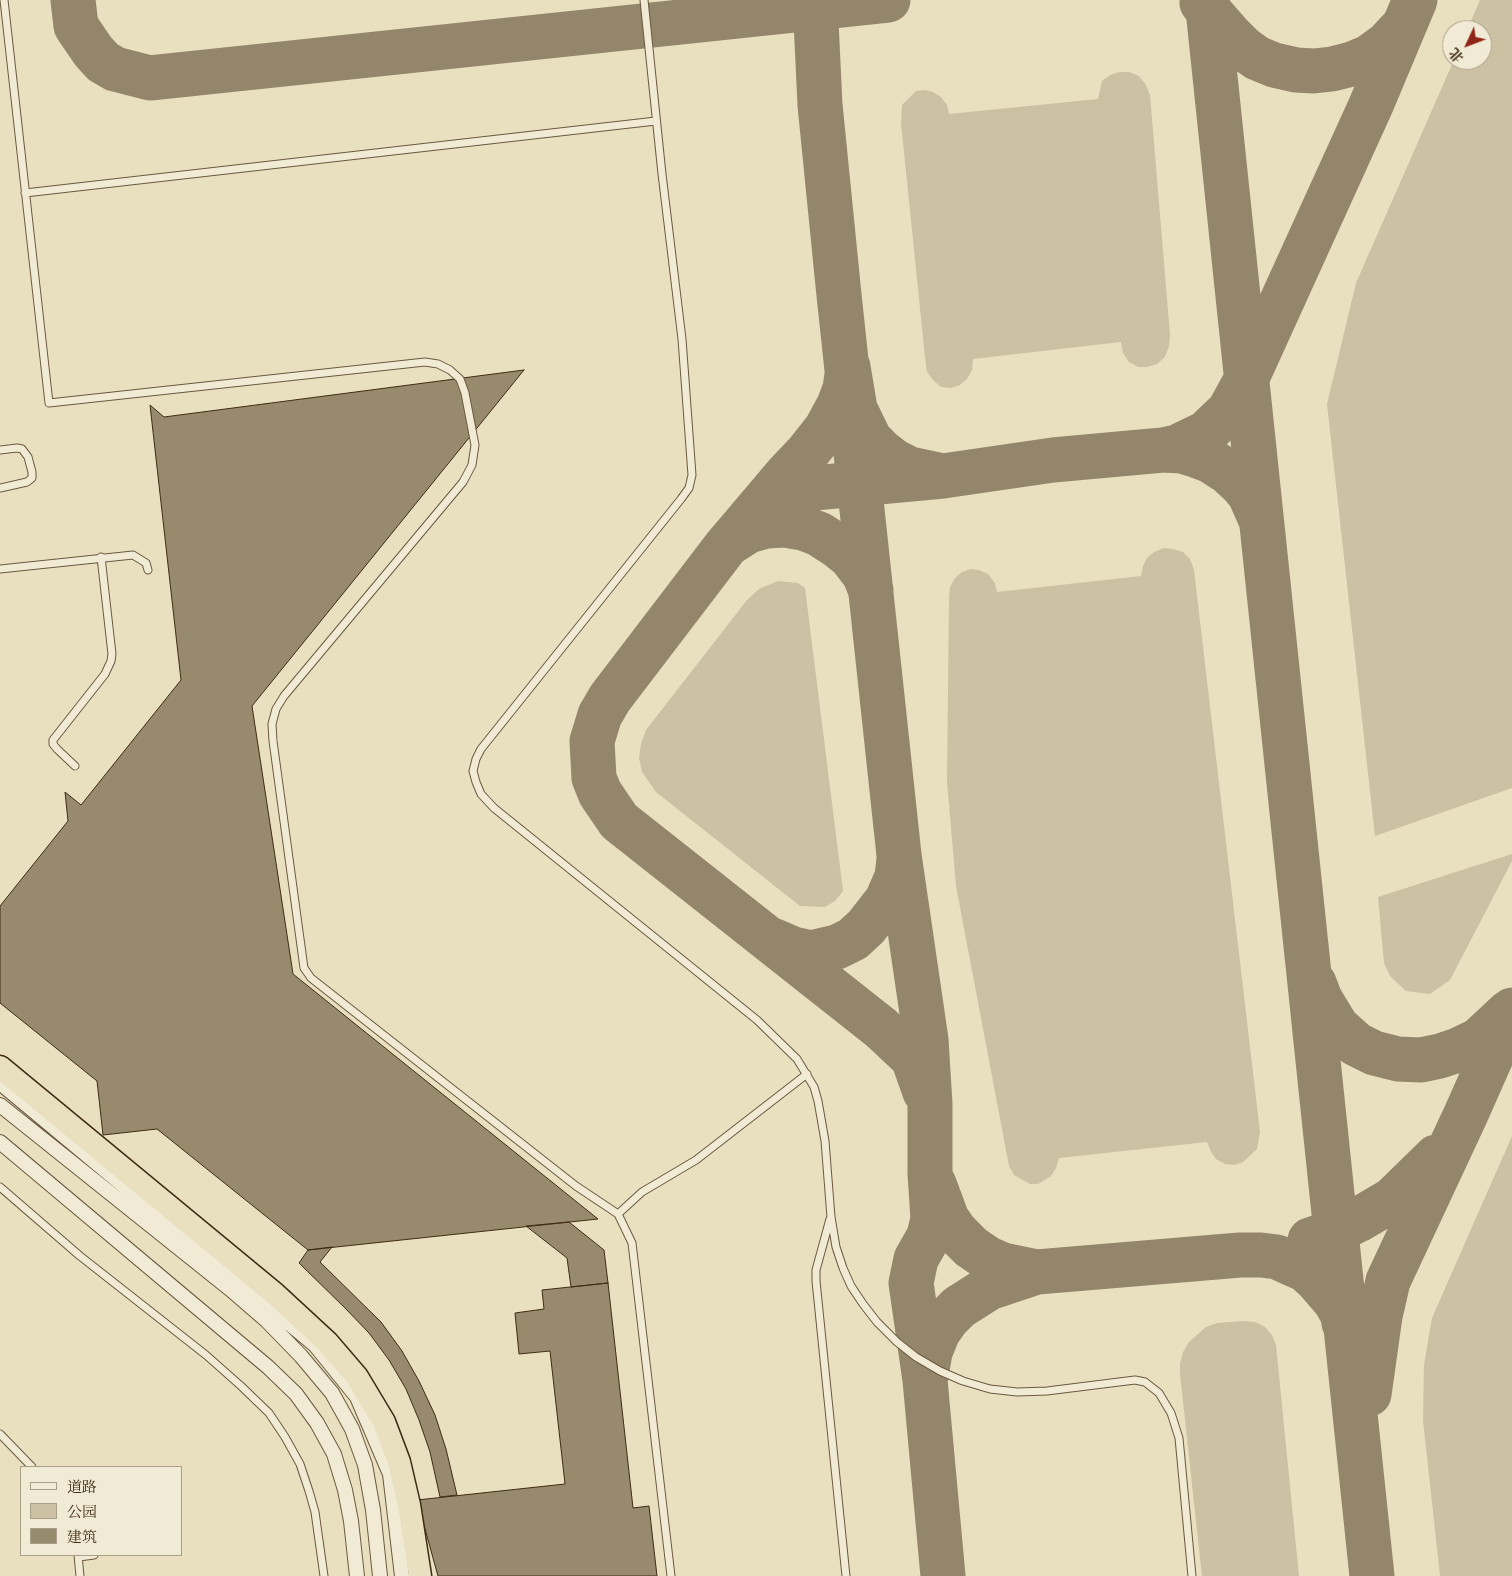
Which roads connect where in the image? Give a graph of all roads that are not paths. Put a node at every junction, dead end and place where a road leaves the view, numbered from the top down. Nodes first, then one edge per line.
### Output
1 (4, 0) edge
2 (644, 0) edge
3 (656, 122) junction
4 (25, 193) junction
5 (0, 450) edge
6 (0, 488) edge
7 (101, 557) junction
8 (0, 569) edge
9 (148, 570) dead end
10 (75, 766) dead end
11 (0, 1067) edge
12 (807, 1074) junction
13 (0, 1083) edge
14 (0, 1105) edge
15 (0, 1142) edge
16 (0, 1187) edge
17 (618, 1214) junction
18 (831, 1216) junction
19 (0, 1434) edge
20 (31, 1466) edge
21 (78, 1556) edge
22 (80, 1576) edge
23 (324, 1576) edge
24 (357, 1576) edge
25 (380, 1576) edge
26 (402, 1576) edge
27 (420, 1576) edge
28 (671, 1576) edge
29 (846, 1576) edge
30 (1192, 1576) edge

1 - 4 lane
2 - 3 lane
3 - 4 lane
3 - 12 lane
4 - 17 lane
5 - 6 lane
7 - 8 lane
7 - 9 lane
7 - 10 lane
11 - 27 highway
12 - 17 lane
12 - 18 lane
13 - 26 street
14 - 25 street
15 - 24 street
16 - 23 lane
17 - 28 lane
18 - 29 lane
18 - 30 lane
19 - 20 lane
21 - 22 lane

